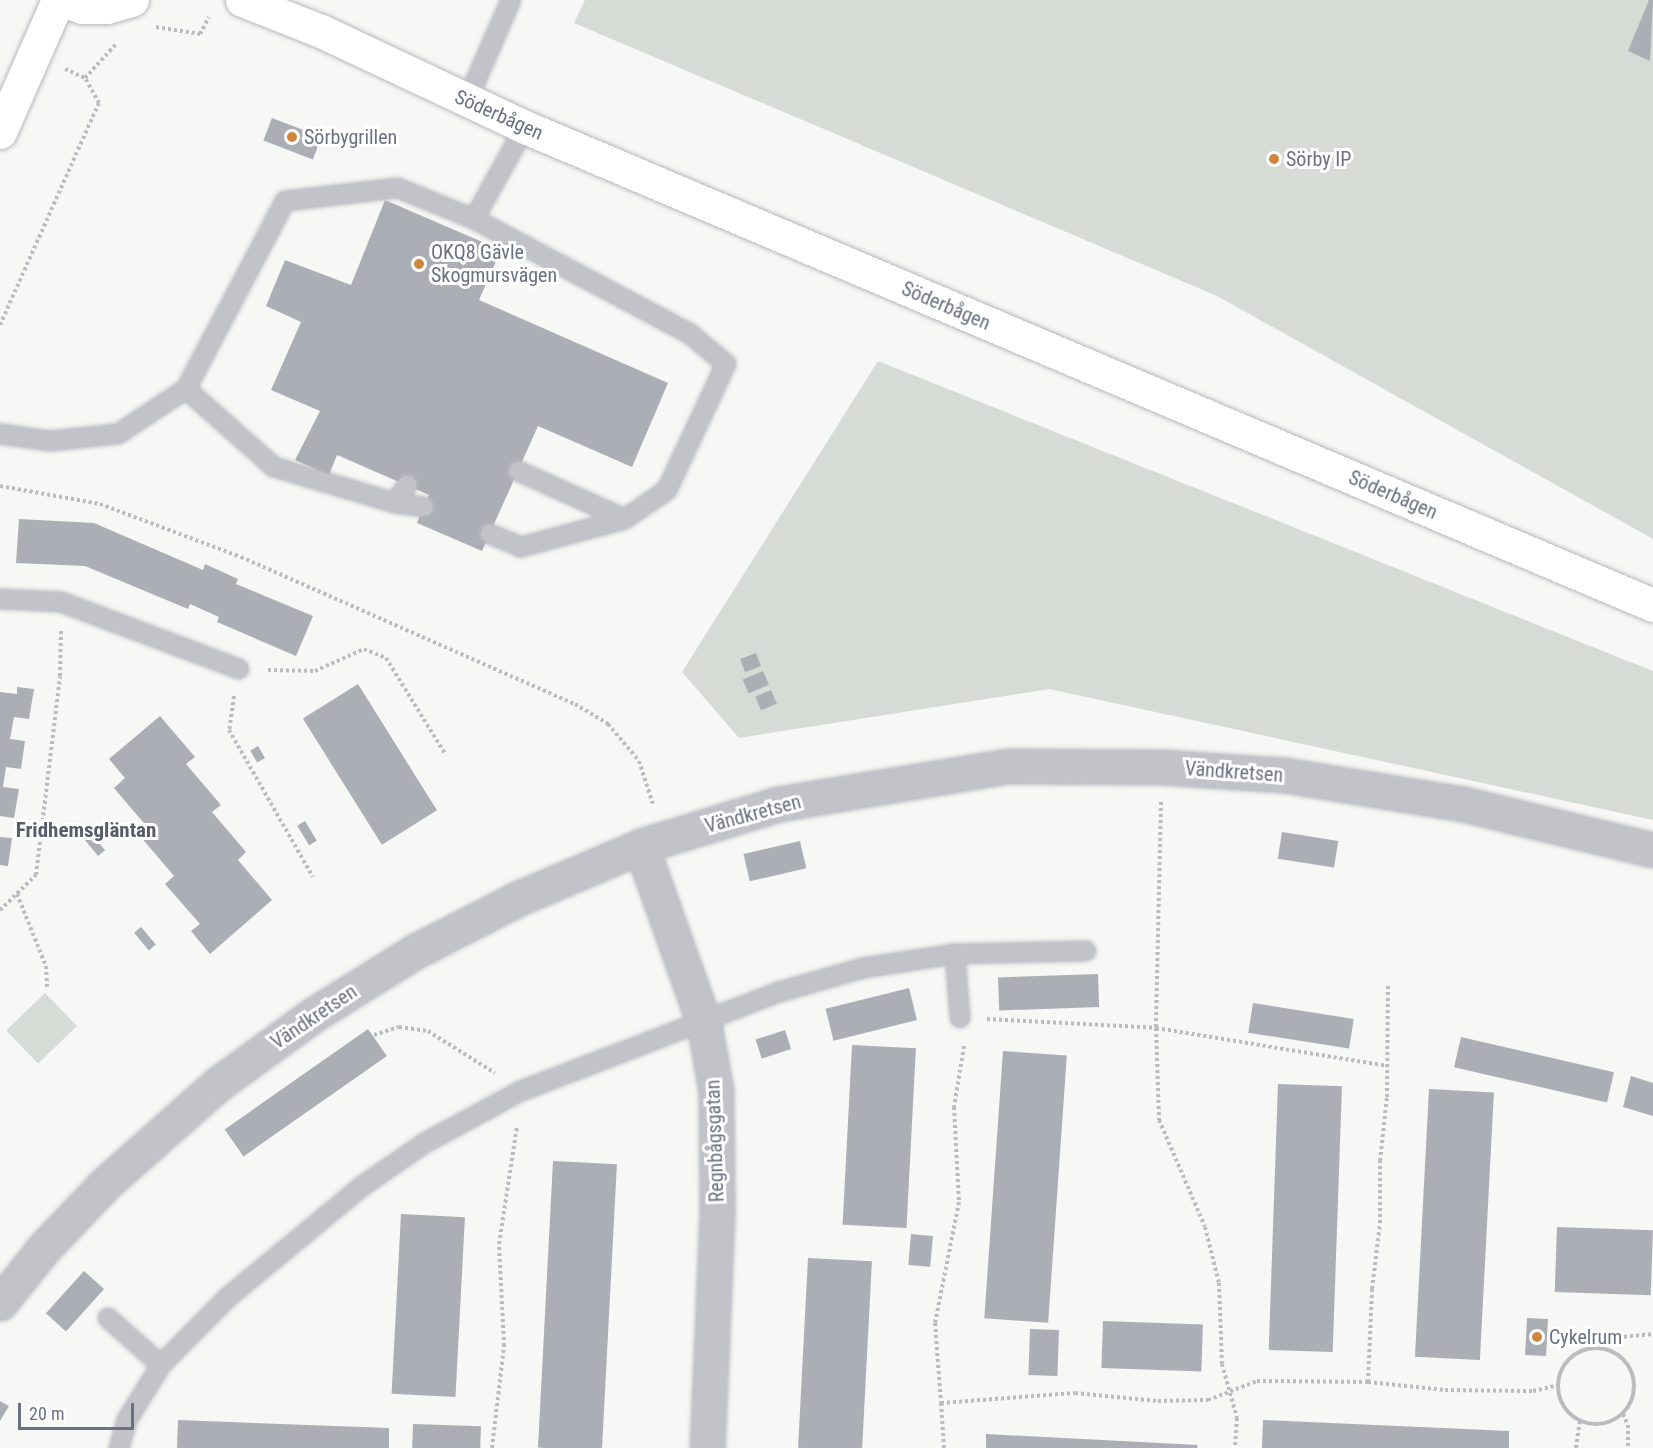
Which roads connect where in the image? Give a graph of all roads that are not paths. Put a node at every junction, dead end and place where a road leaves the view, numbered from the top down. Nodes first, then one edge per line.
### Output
1 (59, 0) edge
2 (132, 0) edge
3 (242, 0) edge
4 (511, 0) edge
5 (467, 101) junction
6 (525, 127) junction
7 (0, 132) edge
8 (474, 219) junction
9 (186, 389) junction
10 (0, 434) edge
11 (518, 471) dead end
12 (407, 485) dead end
13 (395, 503) junction
14 (424, 507) dead end
15 (625, 519) junction
16 (490, 534) dead end
17 (0, 599) edge
18 (1653, 605) edge
19 (239, 669) road end
20 (641, 846) junction
21 (1653, 850) edge
22 (1086, 951) dead end
23 (955, 954) junction
24 (960, 1018) road end
25 (704, 1023) junction
26 (0, 1303) edge
27 (108, 1318) dead end
28 (161, 1365) junction
29 (119, 1448) edge
30 (706, 1448) edge

1 - 2 street
1 - 7 street
3 - 5 street, Söderbågen
4 - 5 lane
5 - 6 street, Söderbågen
6 - 8 lane
6 - 18 street, Söderbågen
8 - 9 lane
8 - 15 lane
9 - 10 lane
9 - 13 lane
11 - 15 lane
12 - 13 lane
13 - 14 lane
15 - 16 lane
17 - 19 lane
20 - 21 street, Vändkretsen
20 - 25 street, Regnbågsgatan
20 - 26 street, Vändkretsen
22 - 23 lane
23 - 24 lane
23 - 25 lane
25 - 28 lane
25 - 30 street, Regnbågsgatan
27 - 28 lane
28 - 29 lane

